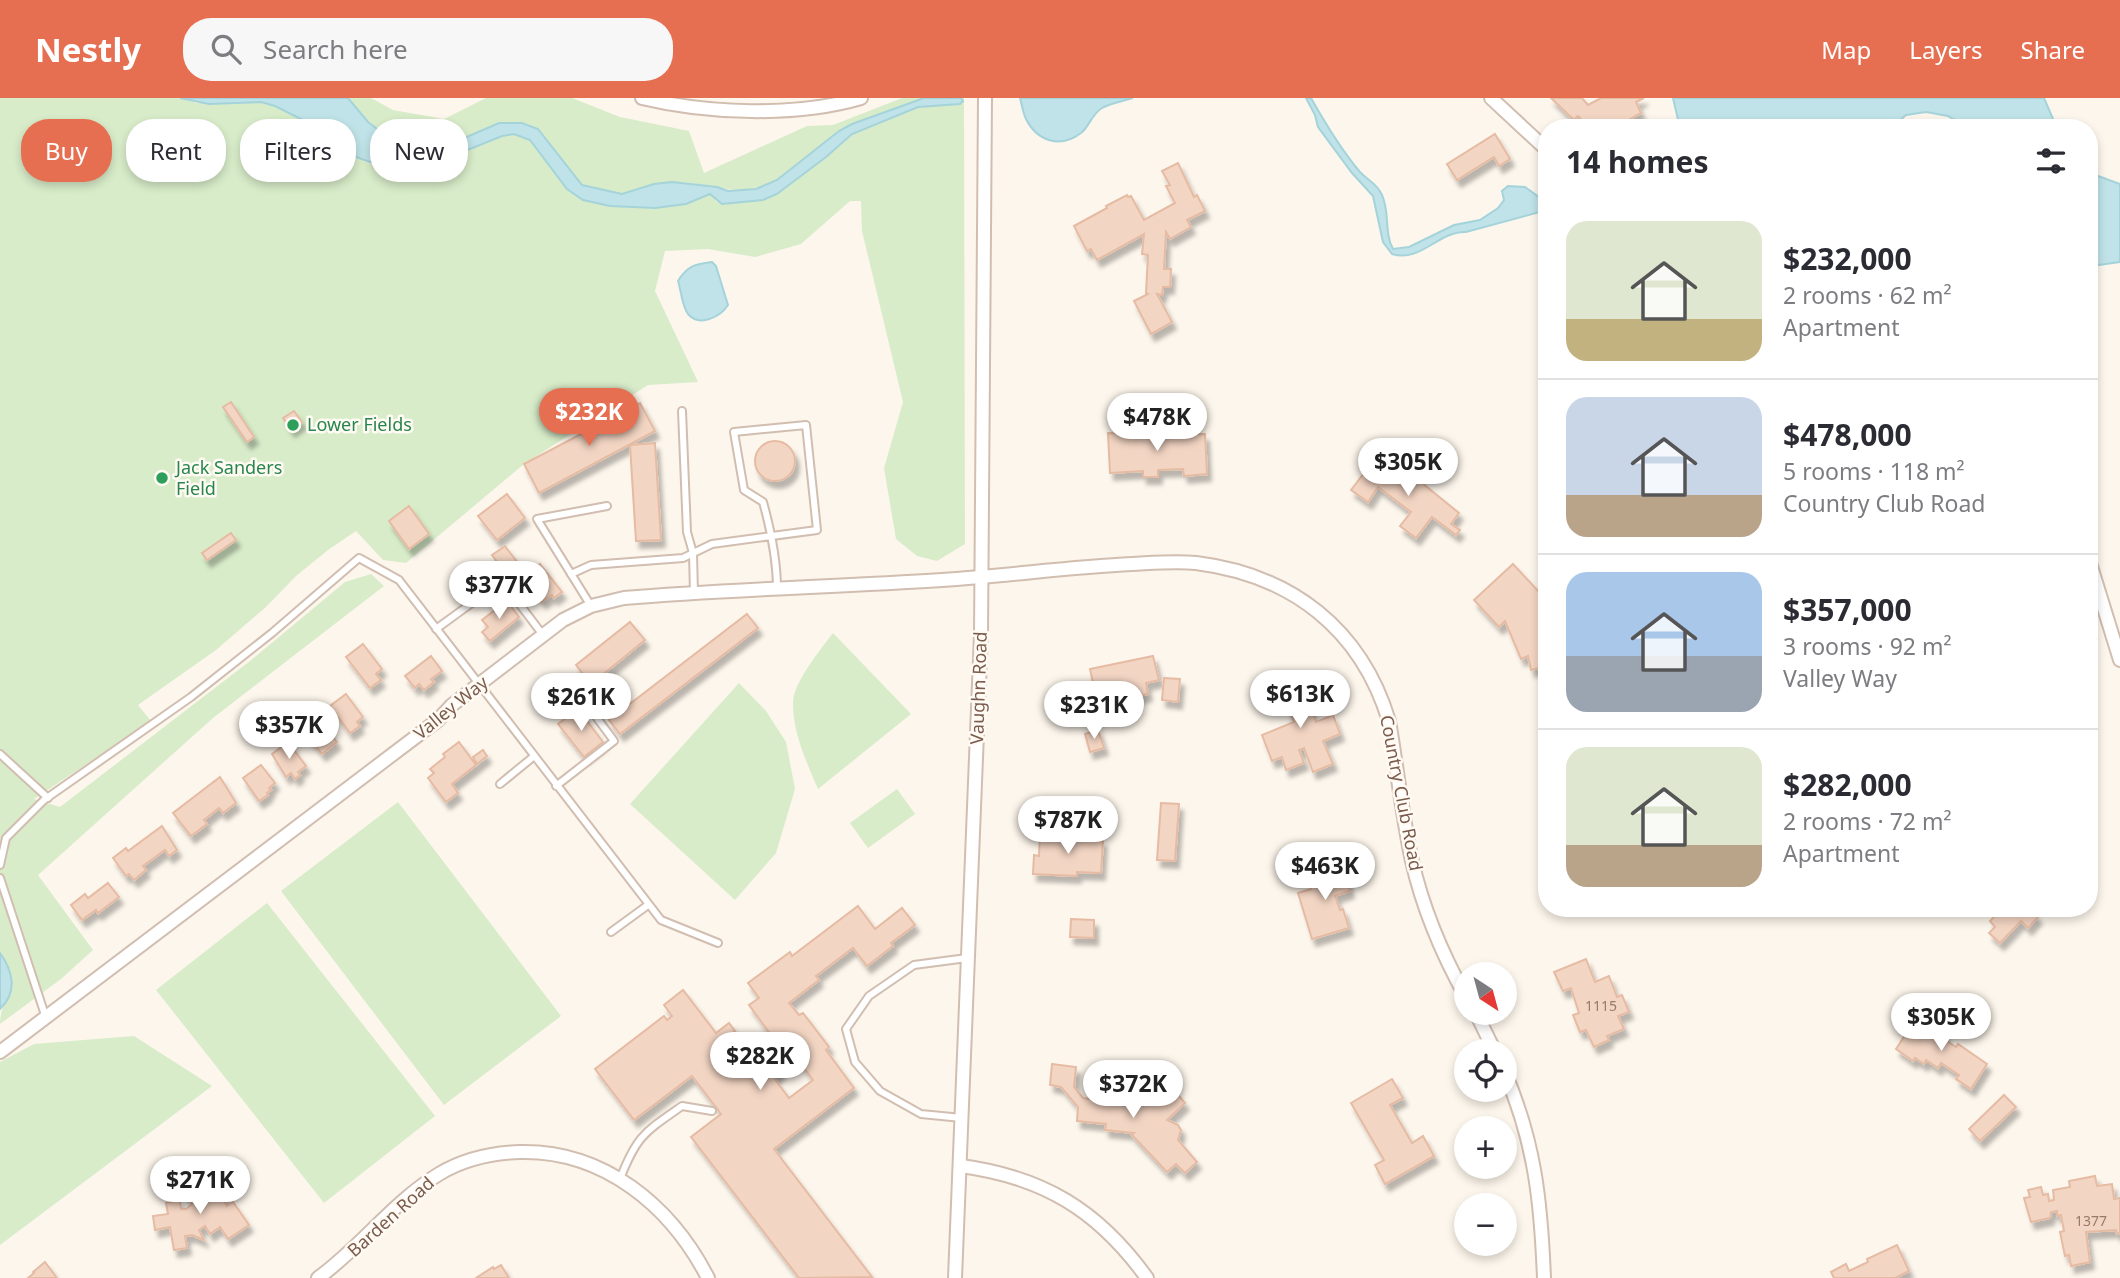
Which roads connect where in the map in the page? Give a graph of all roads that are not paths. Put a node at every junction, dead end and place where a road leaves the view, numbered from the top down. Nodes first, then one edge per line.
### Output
1 (642, 98) edge
2 (861, 98) edge
3 (1491, 98) edge
4 (985, 102) edge
5 (1538, 142) edge
6 (682, 411) dead end
7 (607, 506) dead end
8 (772, 536) junction
9 (693, 553) junction
10 (571, 574) junction
11 (983, 577) junction
12 (777, 589) junction
13 (2098, 589) edge
14 (694, 594) junction
15 (591, 606) junction
16 (436, 629) junction
17 (543, 635) junction
18 (2120, 660) edge
19 (478, 685) junction
20 (608, 710) dead end
21 (0, 754) edge
22 (533, 757) junction
23 (500, 784) dead end
24 (556, 786) junction
25 (48, 797) junction
26 (0, 865) edge
27 (0, 878) edge
28 (648, 905) junction
29 (611, 932) dead end
30 (718, 943) dead end
31 (969, 958) junction
32 (1454, 973) edge
33 (46, 1018) junction
34 (0, 1052) edge
35 (1516, 1102) edge
36 (712, 1111) dead end
37 (962, 1118) junction
38 (961, 1166) junction
39 (620, 1179) junction
40 (318, 1278) edge
41 (708, 1278) edge
42 (956, 1278) edge
43 (1147, 1278) edge
44 (1544, 1278) edge

1 - 2 street
3 - 5 street
4 - 11 street, Vaughn Road
6 - 9 lane
7 - 10 lane
8 - 8 lane
8 - 9 lane
8 - 12 lane
9 - 10 lane
9 - 14 lane
10 - 15 lane
11 - 12 street, Valley Way
11 - 31 street, Vaughn Road
11 - 32 street, Country Club Road
12 - 14 street, Valley Way
13 - 18 street
14 - 15 street, Valley Way
15 - 17 street, Valley Way
16 - 17 lane
16 - 19 lane
16 - 25 lane
17 - 19 street, Valley Way
19 - 22 lane
19 - 33 street, Valley Way
20 - 24 lane
21 - 25 lane
22 - 23 lane
22 - 24 lane
24 - 28 lane
25 - 26 lane
27 - 33 lane
28 - 29 lane
28 - 30 lane
31 - 37 street, Vaughn Road
31 - 37 lane
33 - 34 street, Valley Way
35 - 44 street
36 - 39 lane
37 - 38 street, Vaughn Road
38 - 42 street, Vaughn Road
38 - 43 street
39 - 40 street, Barden Road
39 - 41 street, Barden Road

